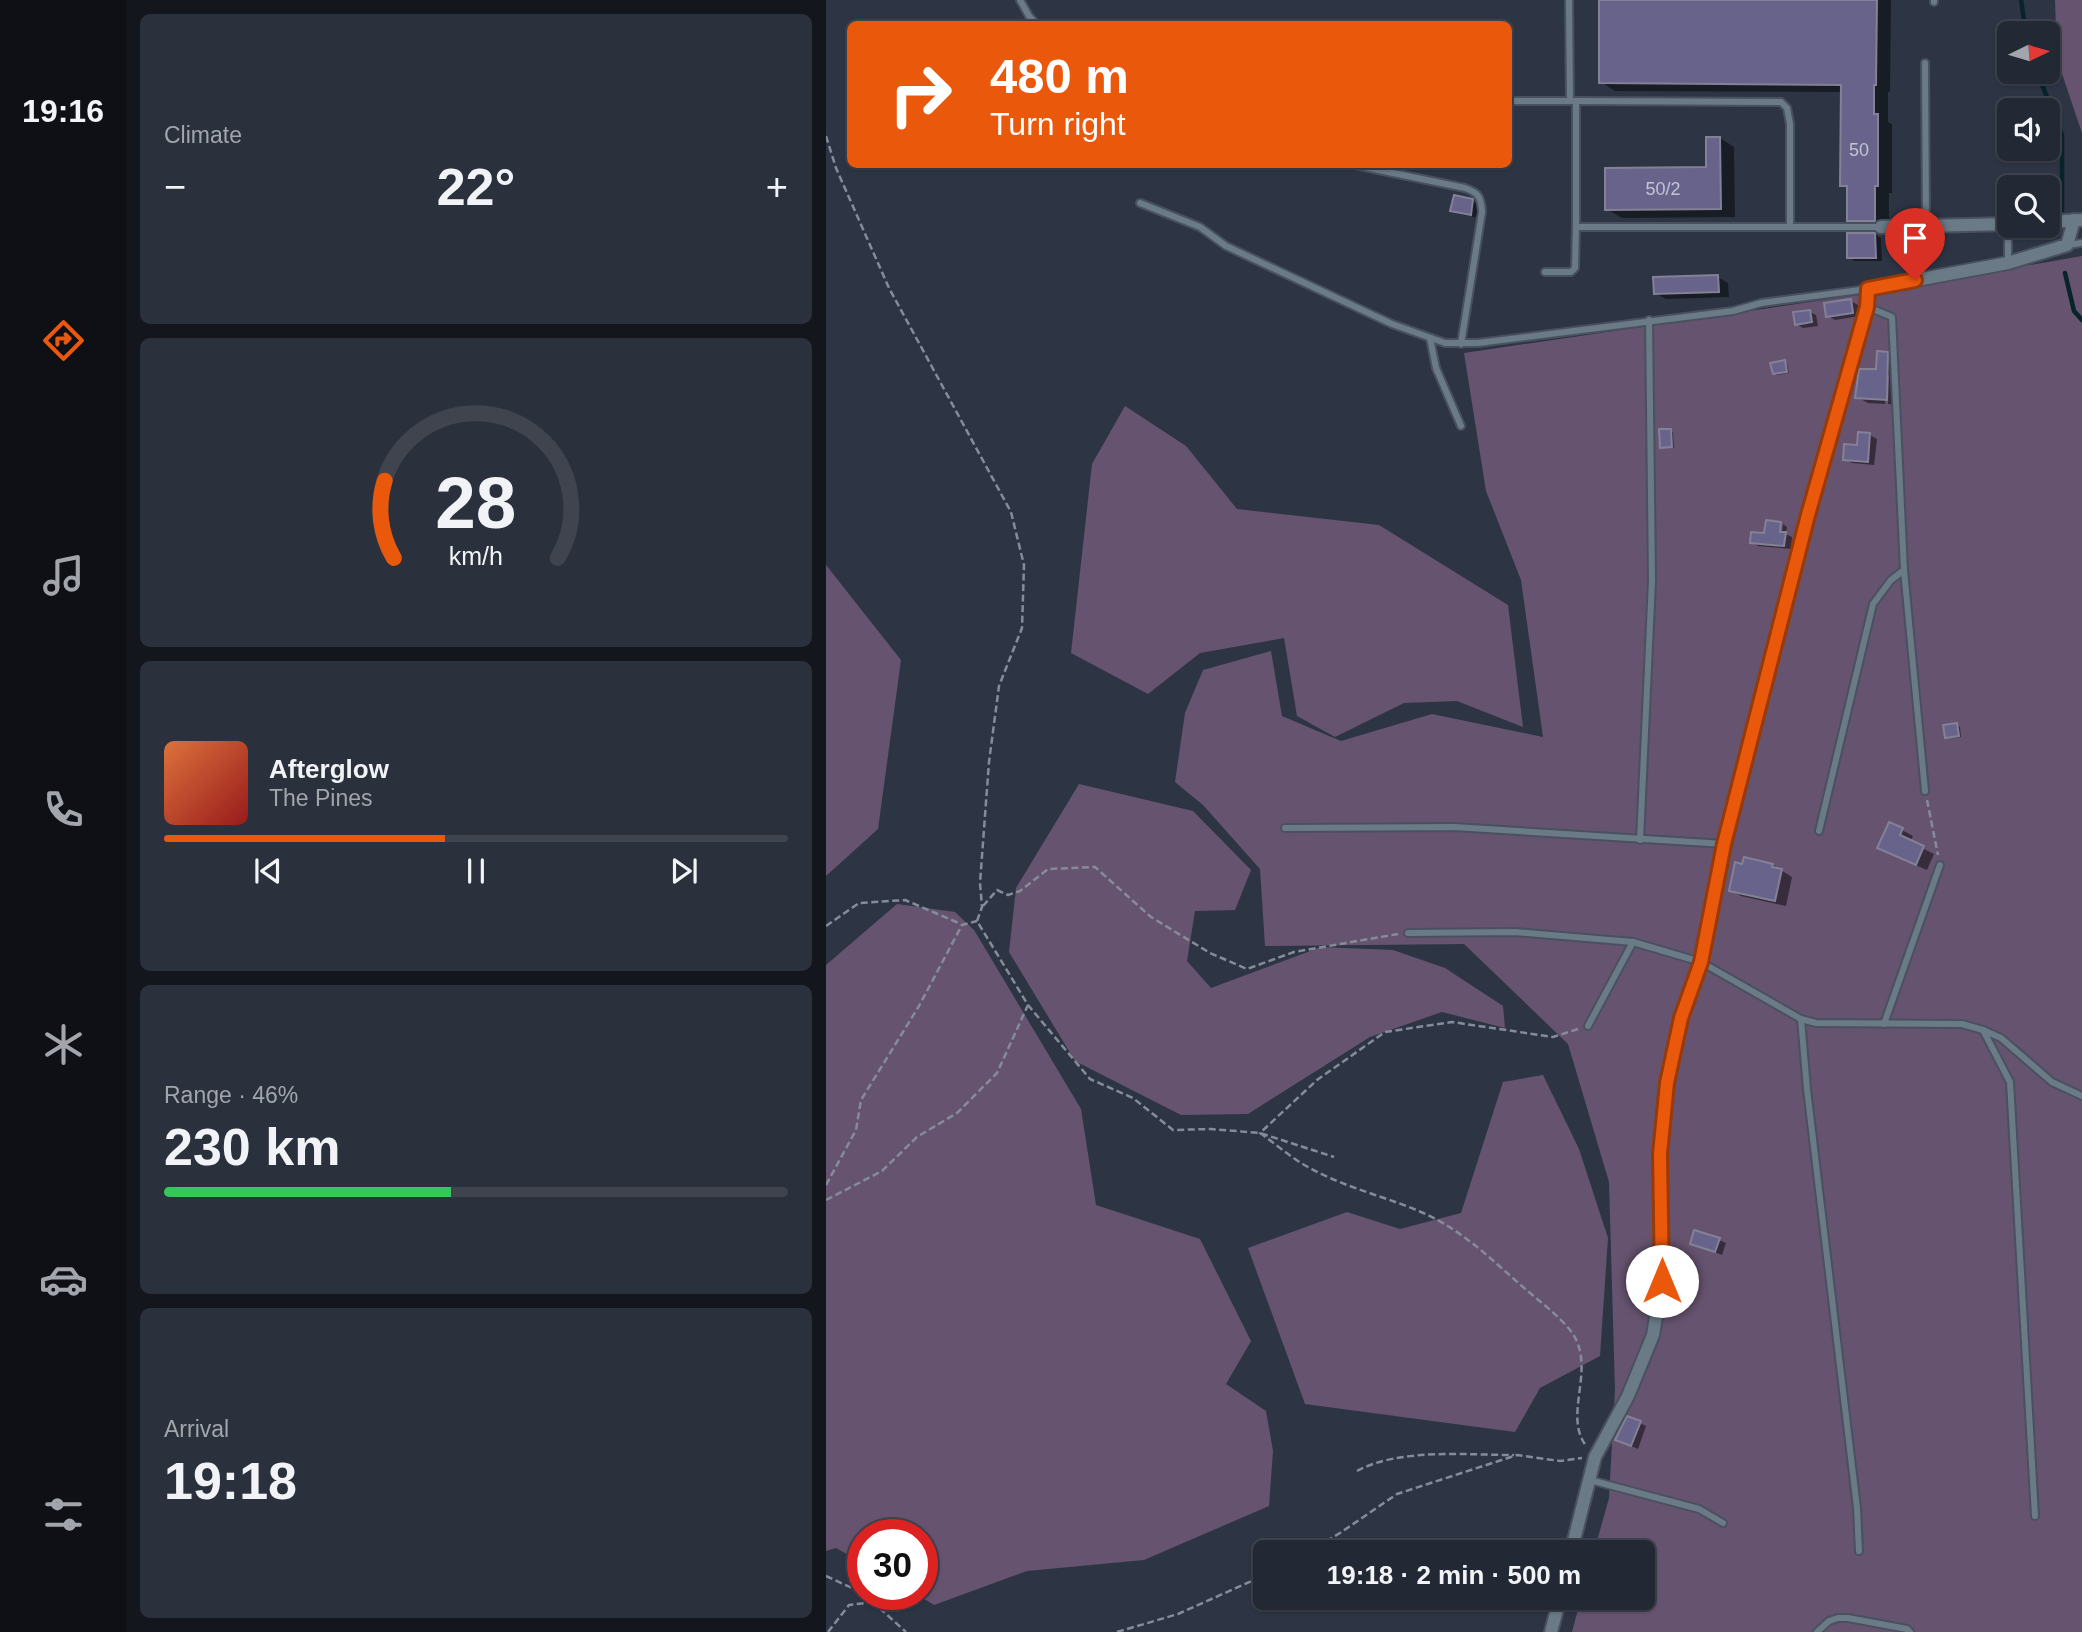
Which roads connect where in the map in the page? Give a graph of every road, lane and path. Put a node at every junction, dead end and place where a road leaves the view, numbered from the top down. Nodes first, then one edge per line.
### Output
1 (1020, 0) edge
2 (1569, 0) edge
3 (1033, 21) edge
4 (1925, 63) dead end
5 (1512, 101) edge
6 (1573, 101) junction
7 (826, 136) edge
8 (1369, 168) edge
9 (1140, 203) dead end
10 (2078, 220) edge
11 (2060, 221) edge
12 (1997, 224) edge
13 (1926, 225) junction
14 (1881, 226) joint
15 (1576, 227) junction
16 (1790, 227) junction
17 (2009, 238) edge
18 (2082, 243) edge
19 (2067, 246) junction
20 (2008, 263) junction
21 (1545, 272) dead end
22 (1868, 289) junction
23 (1867, 307) junction
24 (1649, 320) junction
25 (1430, 338) junction
26 (1461, 344) junction
27 (1461, 426) dead end
28 (1904, 570) junction
29 (1925, 791) joint
30 (1285, 828) dead end
31 (1819, 831) dead end
32 (1640, 840) junction
33 (1724, 844) junction
34 (1940, 865) joint
35 (982, 907) junction
36 (977, 921) junction
37 (962, 925) junction
38 (826, 926) edge
39 (1409, 933) joint
40 (1633, 942) junction
41 (1701, 962) junction
42 (1028, 1005) junction
43 (1801, 1019) junction
44 (1884, 1024) junction
45 (1588, 1026) joint
46 (1983, 1030) junction
47 (2082, 1096) edge
48 (1261, 1133) junction
49 (1334, 1157) dead end
50 (826, 1185) edge
51 (826, 1200) edge
52 (1517, 1455) junction
53 (1595, 1457) junction
54 (1357, 1471) dead end
55 (1590, 1480) junction
56 (2035, 1516) dead end
57 (1723, 1523) dead end
58 (1328, 1540) edge
59 (1575, 1540) edge
60 (1858, 1551) dead end
61 (826, 1576) edge
62 (1253, 1580) edge
63 (847, 1586) edge
64 (847, 1608) edge
65 (882, 1610) edge
66 (1557, 1610) edge
67 (828, 1632) edge
68 (906, 1632) edge
69 (1117, 1632) edge
70 (1551, 1632) edge
71 (1817, 1632) edge
72 (1910, 1632) edge

1 - 3 lane
2 - 6 lane
4 - 13 lane
5 - 6 lane
6 - 15 lane
6 - 16 lane
7 - 35 path
8 - 26 lane
9 - 25 lane
10 - 11 street
10 - 19 street
12 - 13 street
13 - 14 street
14 - 16 lane
15 - 16 lane
15 - 21 lane
17 - 20 lane
18 - 19 lane
19 - 20 street
20 - 22 street
22 - 23 street
22 - 24 lane
23 - 28 lane
23 - 33 street
24 - 26 lane
24 - 32 lane
25 - 26 lane
25 - 27 lane
28 - 29 lane
28 - 31 lane
29 - 34 path
30 - 32 lane
32 - 33 lane
33 - 41 street
34 - 44 lane
35 - 36 path
35 - 39 path
36 - 37 path
36 - 42 path
37 - 38 path
37 - 50 path
39 - 40 lane
40 - 41 lane
40 - 45 lane
41 - 43 lane
41 - 53 street
42 - 48 path
42 - 51 path
43 - 44 lane
43 - 60 lane
44 - 46 lane
45 - 48 path
46 - 47 lane
46 - 56 lane
48 - 49 path
48 - 53 path
52 - 53 path
52 - 54 path
52 - 58 path
53 - 55 street
55 - 57 lane
55 - 59 street
61 - 63 path
62 - 69 path
64 - 67 path
65 - 68 path
66 - 70 street
71 - 72 lane

